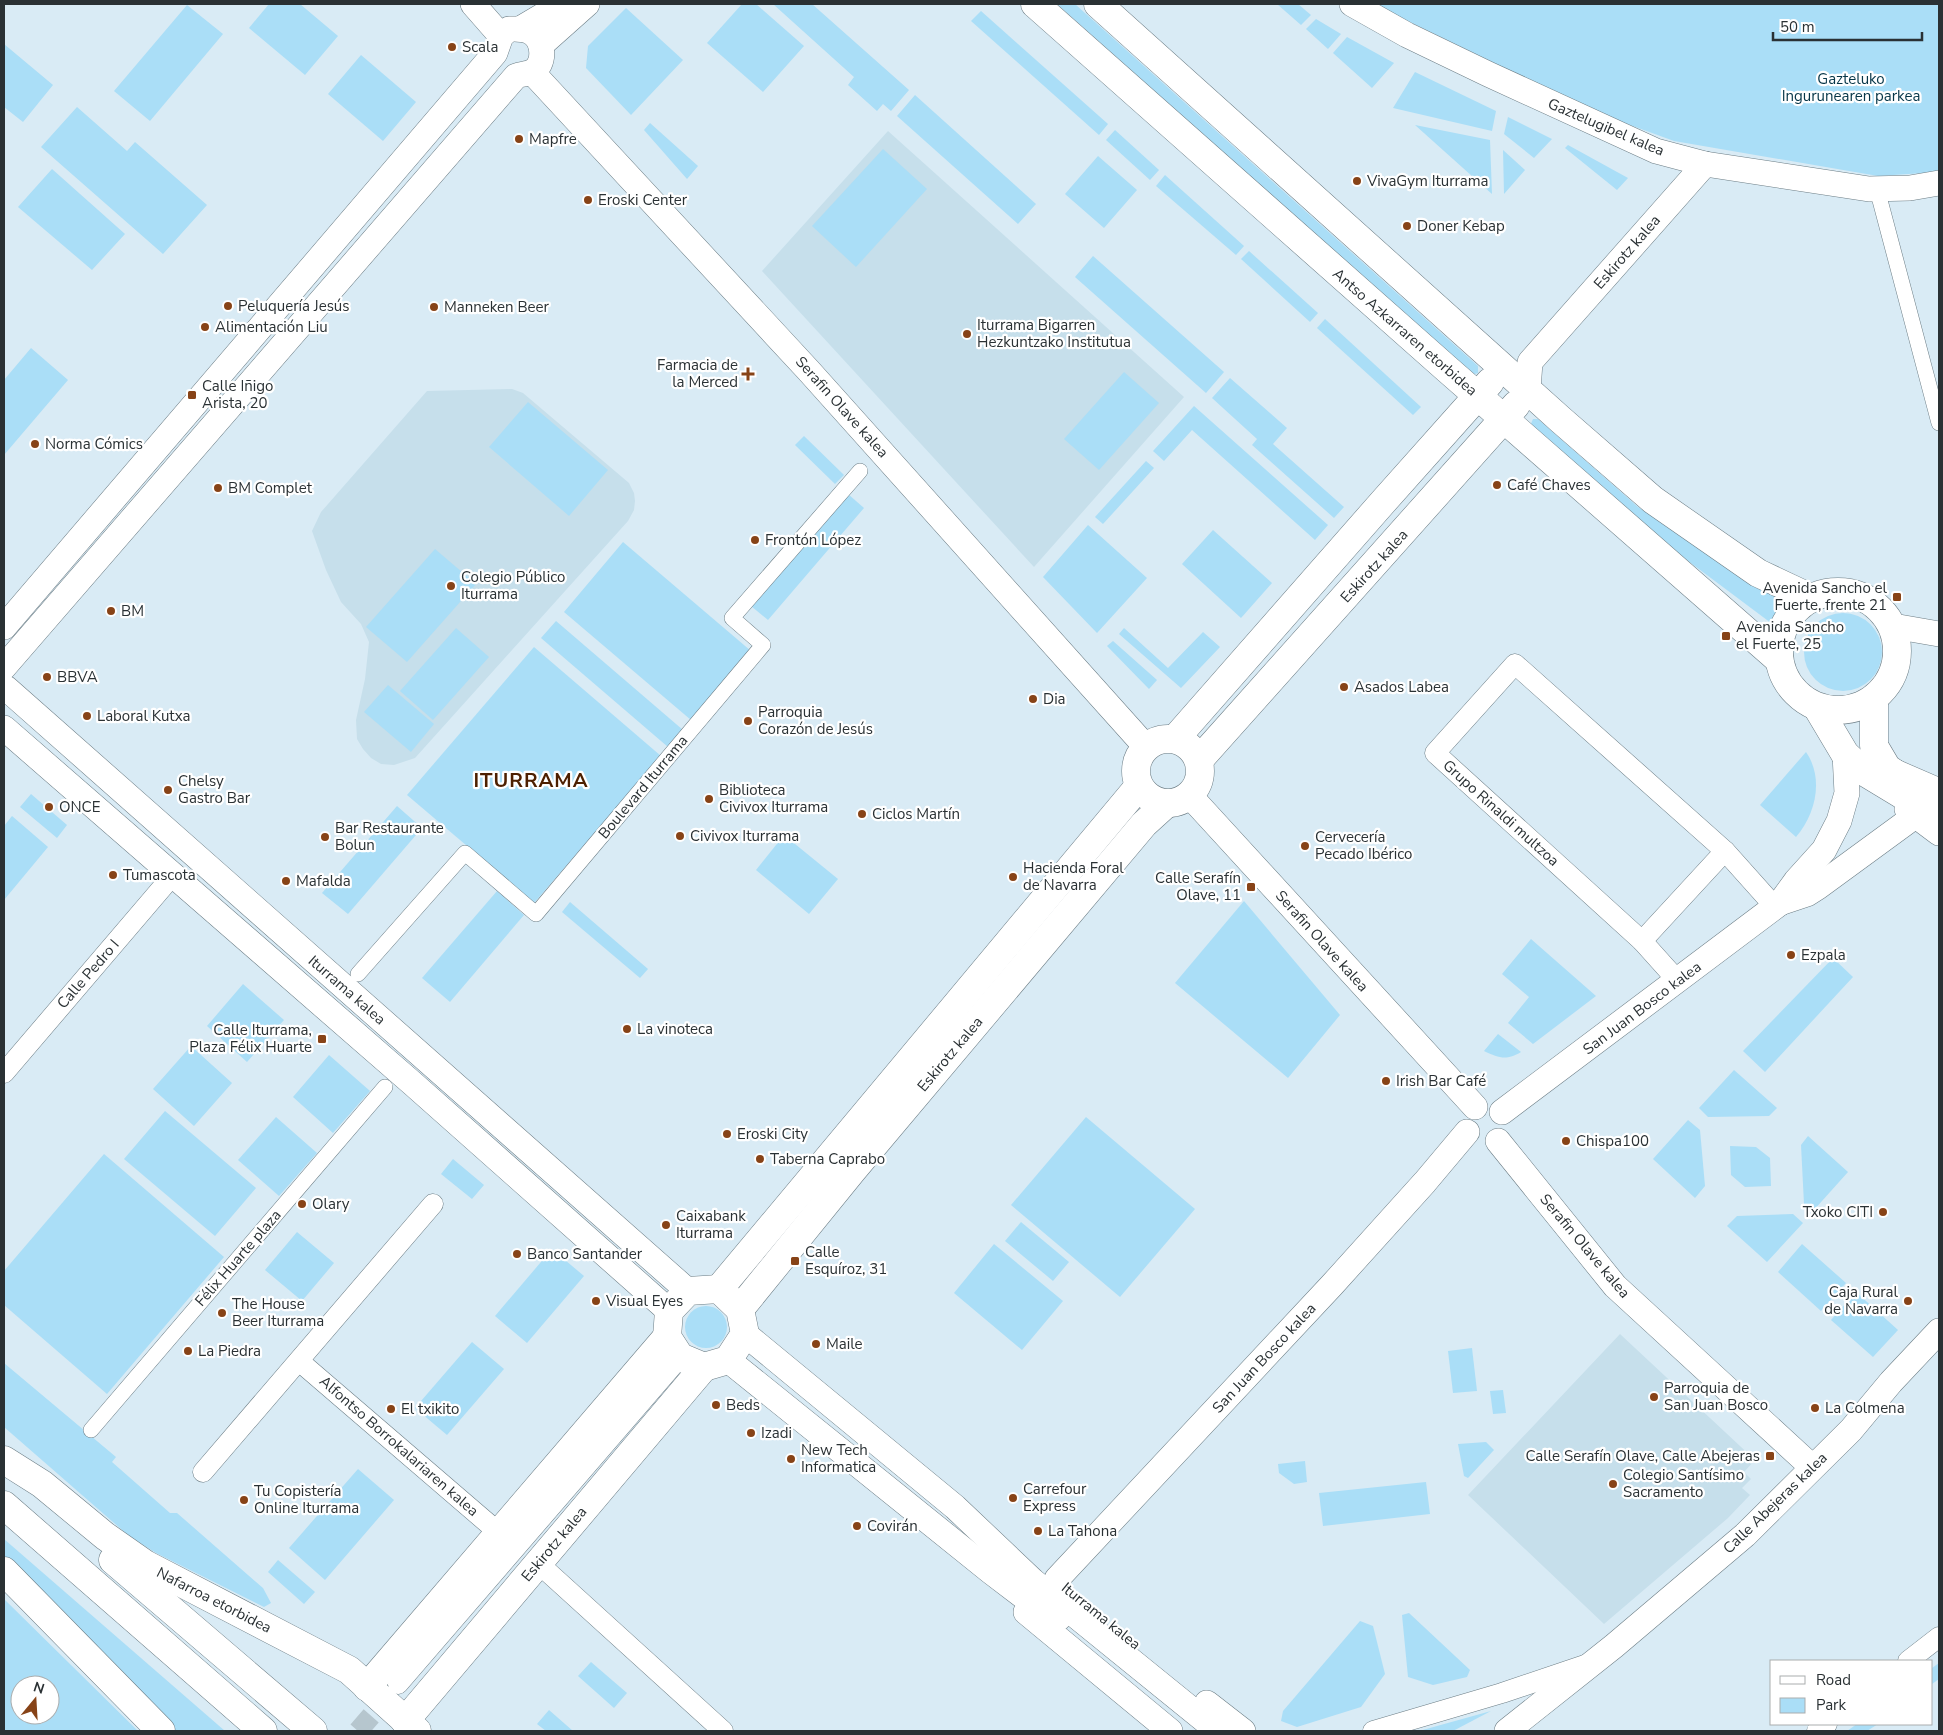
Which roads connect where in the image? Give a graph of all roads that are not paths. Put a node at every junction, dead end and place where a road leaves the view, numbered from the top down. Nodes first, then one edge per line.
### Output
1 (472, 4) edge
2 (556, 4) edge
3 (587, 4) edge
4 (1035, 4) edge
5 (1098, 4) edge
6 (1352, 4) edge
7 (506, 39) junction
8 (541, 45) junction
9 (524, 74) junction
10 (1705, 164) junction
11 (1939, 183) edge
12 (1877, 189) junction
13 (1517, 365) junction
14 (1528, 390) junction
15 (1477, 396) junction
16 (1504, 419) junction
17 (1939, 423) edge
18 (860, 471) dead end
19 (1811, 598) junction
20 (1893, 626) junction
21 (4, 627) edge
22 (1939, 634) edge
23 (1777, 658) junction
24 (4, 680) edge
25 (1874, 699) junction
26 (1817, 707) junction
27 (4, 728) edge
28 (1175, 739) junction
29 (1146, 747) junction
30 (1845, 754) junction
31 (1199, 760) junction
32 (1882, 774) junction
33 (1139, 786) junction
34 (1939, 791) edge
35 (1178, 800) junction
36 (1939, 805) edge
37 (1927, 817) edge
38 (1939, 833) edge
39 (1725, 851) junction
40 (173, 875) junction
41 (1778, 906) junction
42 (1642, 942) junction
43 (358, 974) dead end
44 (1677, 980) junction
45 (4, 1073) edge
46 (385, 1087) dead end
47 (1475, 1107) junction
48 (1502, 1112) junction
49 (1467, 1132) junction
50 (1498, 1141) junction
51 (433, 1204) dead end
52 (719, 1289) junction
53 (688, 1291) junction
54 (743, 1321) junction
55 (1939, 1331) edge
56 (689, 1346) junction
57 (299, 1361) junction
58 (91, 1430) dead end
59 (8, 1463) edge
60 (1812, 1467) junction
61 (203, 1472) dead end
62 (4, 1505) edge
63 (955, 1507) junction
64 (498, 1532) junction
65 (538, 1563) junction
66 (4, 1571) edge
67 (990, 1572) junction
68 (1057, 1579) junction
69 (1939, 1637) edge
70 (1909, 1660) edge
71 (1596, 1661) junction
72 (398, 1684) tunnel mouth
73 (367, 1686) junction
74 (411, 1726) edge
75 (1509, 1728) edge
76 (161, 1731) edge
77 (263, 1731) edge
78 (313, 1731) edge
79 (723, 1731) edge
80 (1170, 1731) edge
81 (1200, 1731) edge
82 (1218, 1731) edge
83 (1243, 1731) edge
84 (1373, 1731) edge

1 - 7 street
2 - 7 street
3 - 8 street
4 - 15 main road, Antso Azkarraren etorbidea
5 - 13 main road
6 - 10 street, Gaztelugibel kalea
7 - 8 street
7 - 9 street
7 - 21 street
8 - 9 street
9 - 24 street
9 - 29 street, Serafin Olave kalea
10 - 12 street, Gaztelugibel kalea
10 - 13 street, Eskirotz kalea
11 - 12 street, Gaztelugibel kalea
12 - 17 street
13 - 14 main road
13 - 15 main road, Eskirotz kalea
14 - 16 main road, Eskirotz kalea
14 - 19 main road
15 - 16 main road, Antso Azkarraren etorbidea
15 - 28 main road, Eskirotz kalea
16 - 23 main road, Antso Azkarraren etorbidea
16 - 31 main road, Eskirotz kalea
18 - 43 street, Boulevard Iturrama
19 - 20 main road
19 - 23 main road
20 - 22 street
20 - 25 main road
23 - 26 main road
24 - 53 street, Iturrama kalea
25 - 26 main road
25 - 32 main road
26 - 30 main road
27 - 40 street, Iturrama kalea
28 - 29 main road
28 - 31 main road
29 - 33 main road
30 - 32 main road
30 - 41 street, San Juan Bosco kalea
31 - 35 main road
32 - 34 street
32 - 36 main road
32 - 37 main road
33 - 35 main road
33 - 52 main road, Eskirotz kalea
35 - 47 street, Serafin Olave kalea
35 - 54 main road, Eskirotz kalea
37 - 38 street
37 - 41 street, San Juan Bosco kalea
39 - 41 street, Grupo Rinaldi multzoa
39 - 42 street
39 - 42 street, Grupo Rinaldi multzoa
40 - 45 street, Calle Pedro I
40 - 56 street, Iturrama kalea
41 - 44 street, San Juan Bosco kalea
42 - 44 street, Grupo Rinaldi multzoa
44 - 48 street, San Juan Bosco kalea
46 - 58 street, Félix Huarte plaza
47 - 48 street
47 - 49 street
48 - 50 street
49 - 50 street
49 - 68 street, San Juan Bosco kalea
50 - 60 street, Serafin Olave kalea
51 - 57 street
52 - 53 main road
52 - 54 main road
53 - 56 main road
54 - 56 main road, Eskirotz kalea
54 - 63 street, Iturrama kalea
55 - 60 street, Calle Abejeras kalea
56 - 64 main road
56 - 65 main road, Eskirotz kalea
56 - 67 street, Iturrama kalea
56 - 72 street, Eskirotz kalea
57 - 61 street
57 - 64 street, Alfontso Borrokalariaren kalea
59 - 73 main road, Nafarroa etorbidea
59 - 78 main road, Nafarroa etorbidea
60 - 71 street, Calle Abejeras kalea
62 - 77 main road
63 - 68 street, Iturrama kalea
63 - 82 street, Iturrama kalea
64 - 73 main road
65 - 74 main road, Eskirotz kalea
65 - 79 street
66 - 76 main road
67 - 80 street, Iturrama kalea
67 - 81 street, Iturrama kalea
68 - 83 street, Iturrama kalea
69 - 70 street
71 - 75 street, Calle Abejeras kalea
71 - 84 street, Calle Abejeras kalea
73 - 74 main road, Nafarroa etorbidea

